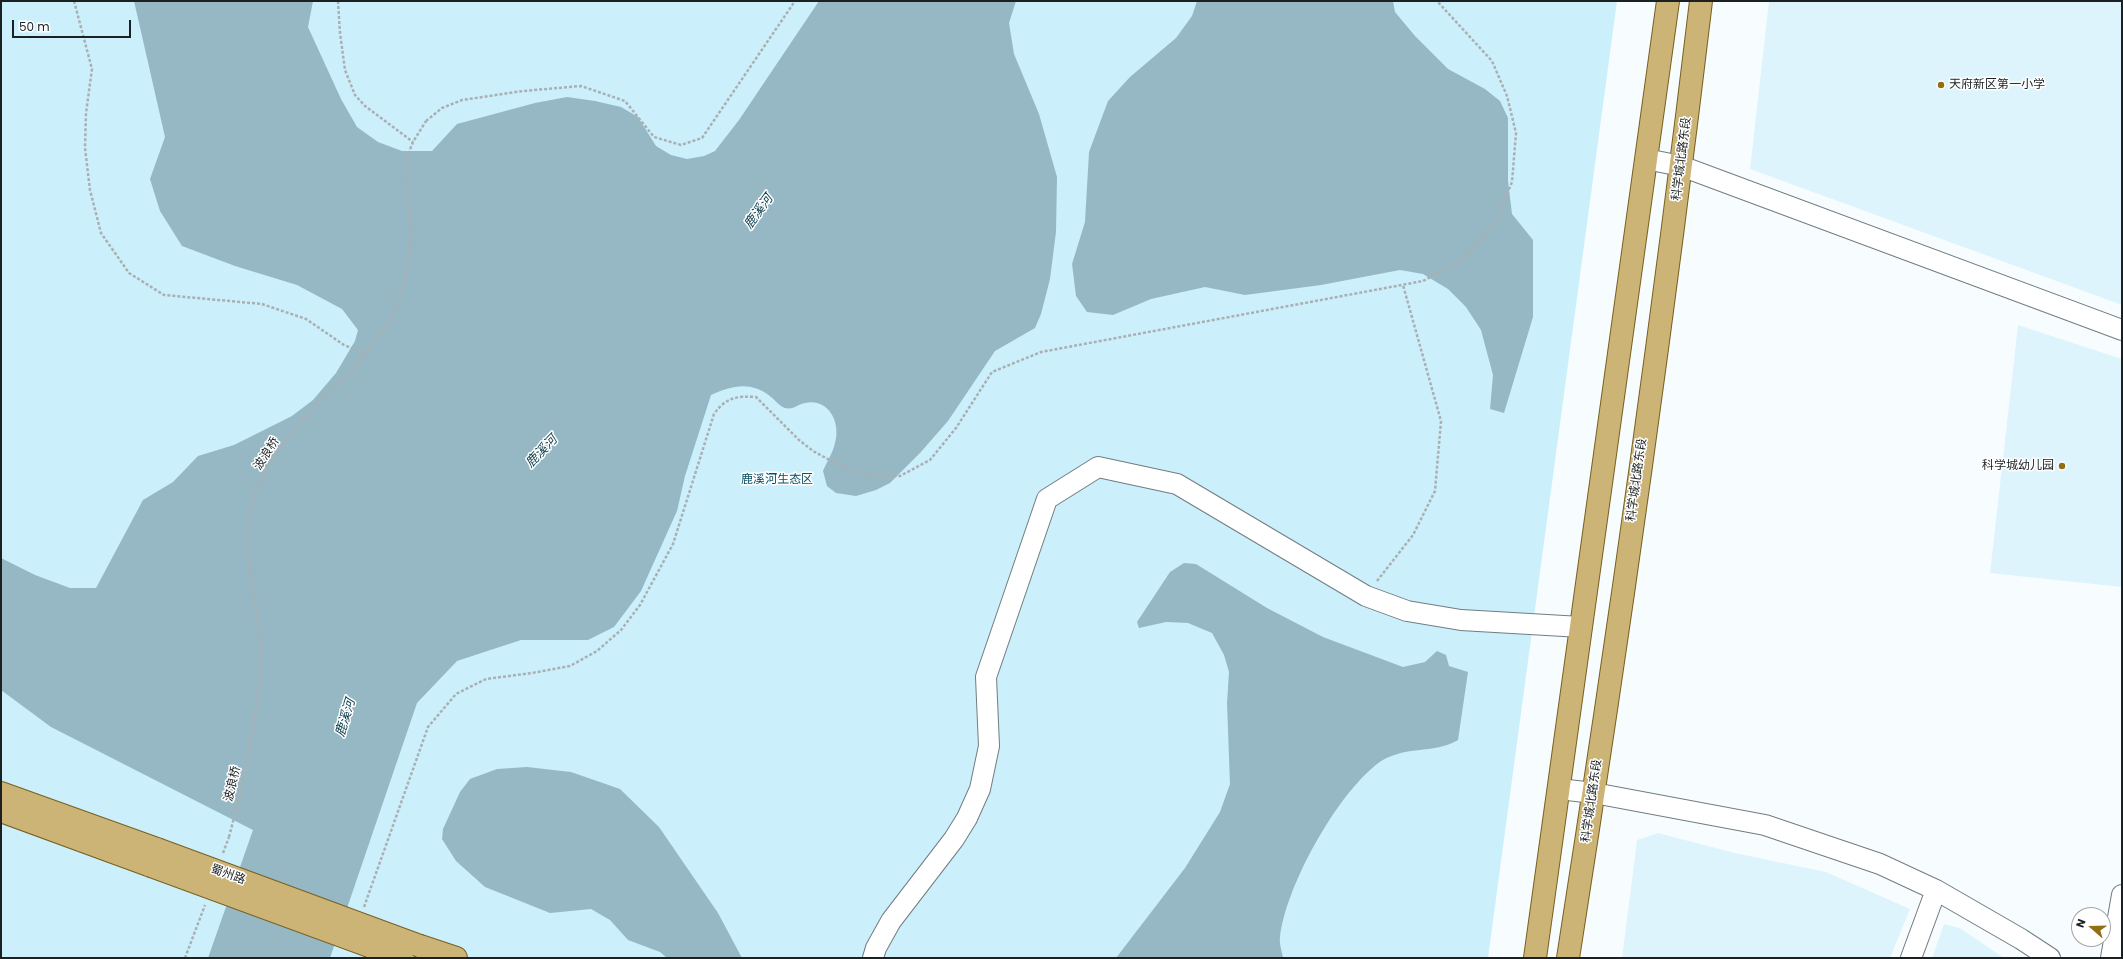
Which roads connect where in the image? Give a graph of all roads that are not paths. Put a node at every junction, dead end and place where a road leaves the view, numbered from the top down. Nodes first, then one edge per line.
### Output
1 (1668, 1) edge
2 (1701, 1) edge
3 (1646, 159) junction
4 (1681, 166) junction
5 (2122, 330) edge
6 (1581, 627) junction
7 (1559, 790) junction
8 (1, 793) edge
9 (1594, 793) junction
10 (1, 811) edge
11 (154, 858) junction
12 (1936, 890) junction
13 (2122, 896) edge
14 (402, 958) edge
15 (456, 958) edge
16 (873, 958) edge
17 (1535, 958) edge
18 (1568, 958) edge
19 (1911, 958) edge
20 (2050, 958) edge
21 (2110, 958) edge

1 - 3 main road
2 - 4 main road, 科学城北路东段
3 - 4 street
3 - 6 main road
4 - 5 street
4 - 9 main road, 科学城北路东段
6 - 7 main road
6 - 16 street
7 - 9 street
7 - 17 main road
8 - 11 main road, 蜀州路
9 - 12 street
9 - 18 main road, 科学城北路东段
10 - 11 main road, 蜀州路
11 - 14 main road, 蜀州路, bridge
11 - 15 main road, 蜀州路, bridge
12 - 19 street
12 - 20 street
13 - 21 street

